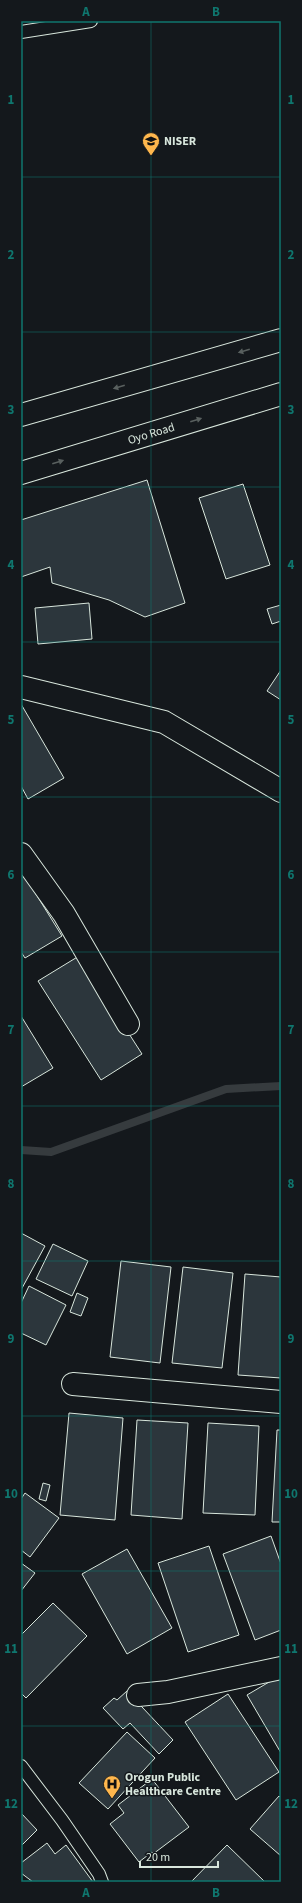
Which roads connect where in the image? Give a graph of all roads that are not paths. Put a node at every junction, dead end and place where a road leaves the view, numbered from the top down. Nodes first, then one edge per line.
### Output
1 (91, 21) edge
2 (21, 32) edge
3 (281, 340) edge
4 (281, 394) edge
5 (21, 415) edge
6 (21, 473) edge
7 (21, 687) edge
8 (281, 791) edge
9 (21, 854) edge
10 (128, 1024) dead end
11 (73, 1384) dead end
12 (281, 1402) edge
13 (281, 1668) edge
14 (138, 1695) dead end
15 (21, 1766) edge
16 (102, 1882) edge

1 - 2 lane
3 -> 5 main road
6 -> 4 main road, Oyo Road
7 - 8 main road
9 - 10 main road
11 - 12 main road
13 - 14 main road
15 - 16 lane

